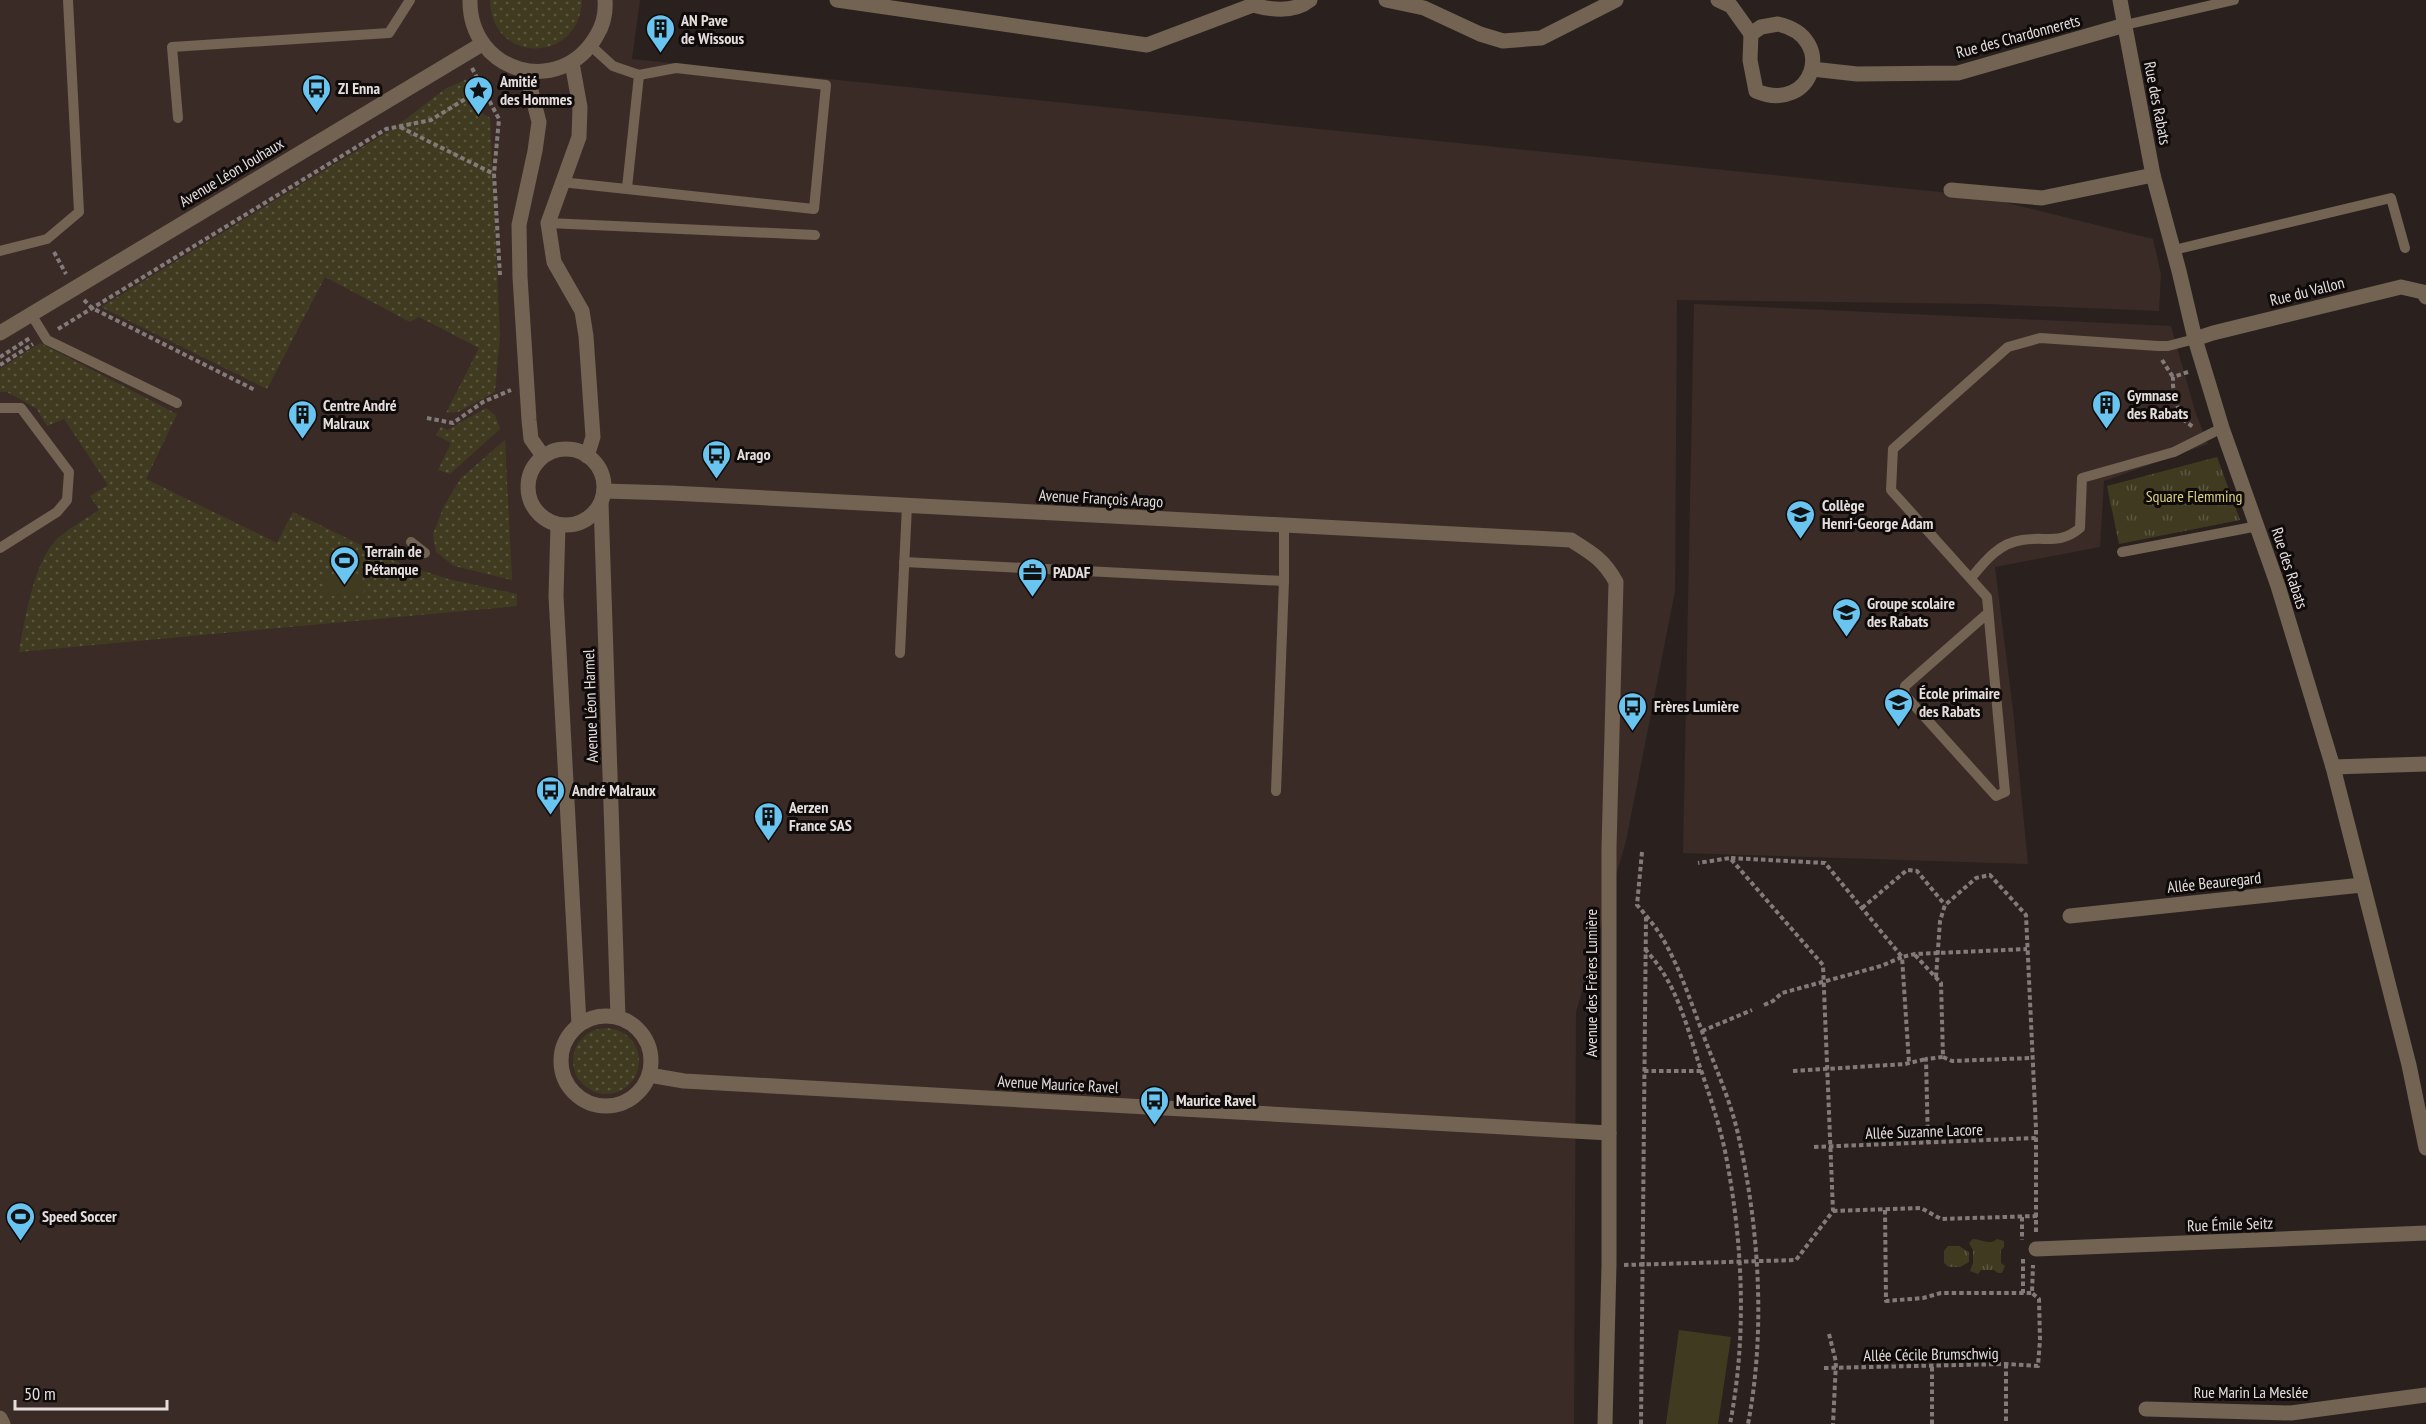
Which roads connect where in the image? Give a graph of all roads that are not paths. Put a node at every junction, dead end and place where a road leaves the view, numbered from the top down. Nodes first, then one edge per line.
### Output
1 (68, 0) edge
2 (411, 0) edge
3 (470, 0) edge
4 (605, 0) edge
5 (837, 0) edge
6 (1310, 0) edge
7 (1386, 0) edge
8 (1616, 0) edge
9 (1718, 0) edge
10 (2120, 0) edge
11 (2234, 0) edge
12 (1252, 2) edge
13 (2125, 25) junction
14 (1751, 34) junction
15 (482, 44) junction
16 (591, 46) junction
17 (572, 63) junction
18 (1812, 69) junction
19 (526, 71) junction
20 (639, 75) junction
21 (178, 118) dead end
22 (2153, 175) junction
23 (561, 182) junction
24 (627, 188) junction
25 (1951, 190) dead end
26 (548, 224) junction
27 (815, 235) dead end
28 (2405, 248) dead end
29 (0, 250) edge
30 (2174, 250) junction
31 (2426, 297) edge
32 (31, 314) junction
33 (0, 333) edge
34 (2195, 339) junction
35 (177, 403) dead end
36 (0, 408) edge
37 (2216, 430) junction
38 (543, 456) junction
39 (587, 456) junction
40 (603, 497) junction
41 (907, 506) junction
42 (558, 525) junction
43 (1284, 526) junction
44 (2258, 526) junction
45 (411, 542) dead end
46 (0, 548) edge
47 (1592, 552) joint
48 (2122, 552) dead end
49 (425, 553) dead end
50 (904, 562) junction
51 (1971, 578) junction
52 (1284, 581) junction
53 (1988, 614) junction
54 (900, 653) dead end
55 (2426, 764) edge
56 (2333, 767) junction
57 (1276, 791) dead end
58 (2362, 885) junction
59 (2070, 916) dead end
60 (618, 1017) junction
61 (579, 1024) junction
62 (650, 1075) junction
63 (2423, 1114) edge
64 (1609, 1133) junction
65 (2426, 1148) edge
66 (2426, 1233) edge
67 (2036, 1249) road end
68 (2426, 1395) edge
69 (2146, 1408) dead end
70 (0, 1418) edge
71 (3, 1424) edge
72 (1605, 1424) edge

1 - 29 lane
2 - 21 lane
3 - 15 street
4 - 16 street
5 - 12 street
6 - 12 street
7 - 8 street
9 - 14 street
10 - 13 street, Rue des Rabats
11 - 13 lane
13 - 18 street, Rue des Chardonnerets
13 - 22 street, Rue des Rabats
14 - 18 street
14 - 18 street
15 - 19 street
15 - 32 street, Avenue Léon Jouhaux
16 - 17 street
16 - 20 lane
17 - 19 street
17 - 23 street
19 - 38 street
20 - 24 lane
20 - 24 lane
22 - 25 street
22 - 30 street, Rue des Rabats
23 - 24 lane
23 - 26 street
26 - 27 lane
26 - 39 street
28 - 30 lane
30 - 34 street, Rue des Rabats
31 - 34 street, Rue du Vallon
32 - 33 street, Avenue Léon Jouhaux
32 - 35 lane
34 - 37 street, Rue des Rabats
34 - 51 lane
36 - 46 lane
37 - 44 street, Rue des Rabats
37 - 51 lane
38 - 39 street
38 - 42 street
39 - 40 street
40 - 41 street, Avenue François Arago
40 - 42 street
40 - 60 street, Avenue Léon Harmel
41 - 43 street, Avenue François Arago
41 - 50 lane
42 - 61 street, Avenue Léon Harmel
43 - 47 street, Avenue François Arago
43 - 52 lane
44 - 48 lane
44 - 56 street, Rue des Rabats
45 - 49 lane
47 - 64 street, Avenue des Frères Lumière
50 - 52 lane
50 - 54 lane
51 - 53 lane
52 - 57 lane
53 - 53 lane
55 - 56 street
56 - 58 street, Rue des Rabats
58 - 59 street, Allée Beauregard
58 - 63 street, Rue des Rabats
60 - 61 street
60 - 62 street
61 - 62 street
62 - 64 street, Avenue Maurice Ravel
63 - 65 street, Rue des Rabats
64 - 72 street, Avenue des Frères Lumière
66 - 67 street, Rue Émile Seitz
68 - 69 street, Rue Marin La Meslée
70 - 71 street

